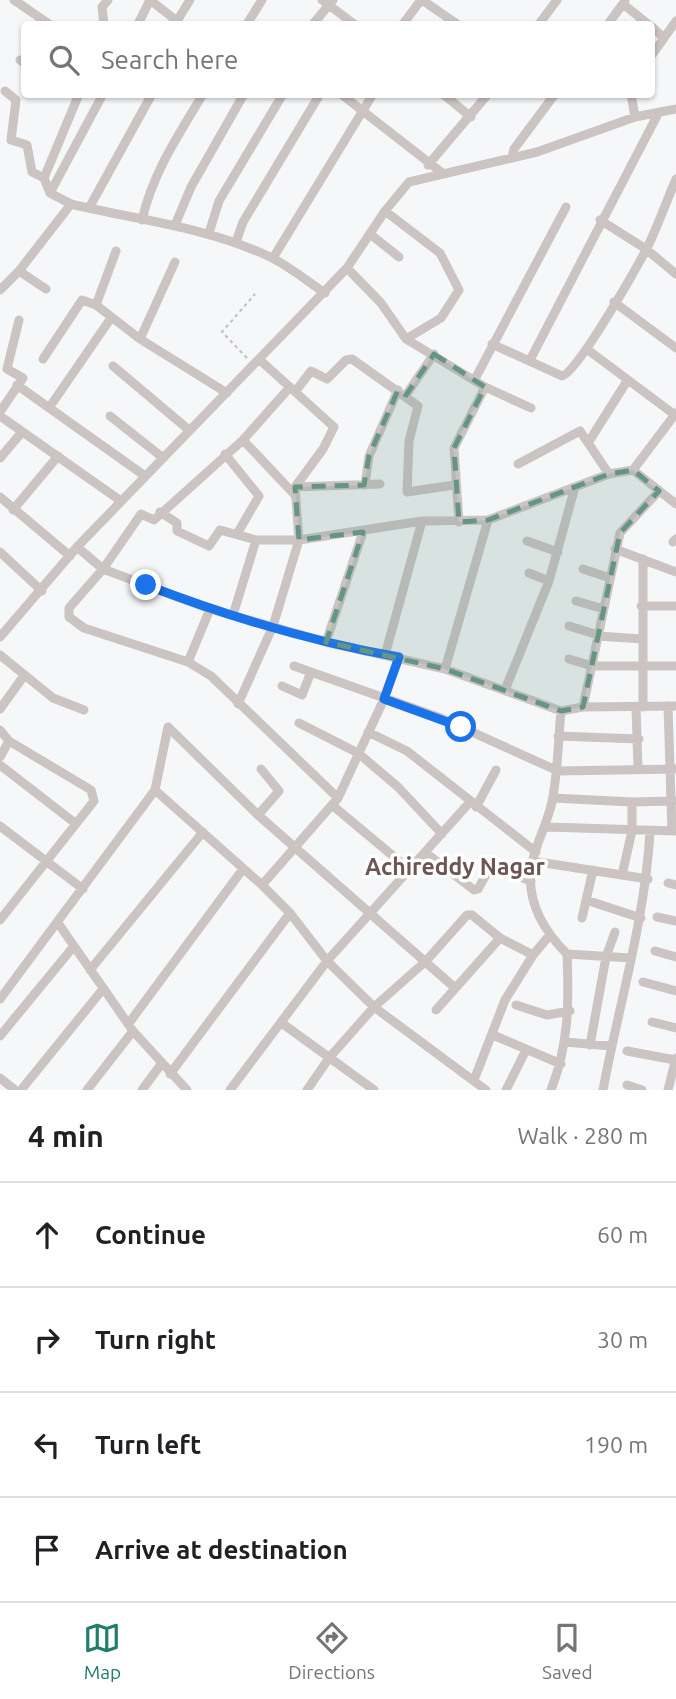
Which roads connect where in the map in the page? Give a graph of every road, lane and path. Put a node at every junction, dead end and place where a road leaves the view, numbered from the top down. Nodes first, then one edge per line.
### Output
1 (14, 0) edge
2 (93, 0) edge
3 (150, 0) edge
4 (190, 0) edge
5 (262, 0) edge
6 (421, 0) edge
7 (557, 0) edge
8 (328, 2) edge
9 (624, 2) edge
10 (105, 4) edge
11 (45, 21) edge
12 (140, 21) edge
13 (176, 21) edge
14 (180, 21) edge
15 (249, 21) edge
16 (315, 21) edge
17 (350, 21) edge
18 (404, 21) edge
19 (452, 21) edge
20 (541, 21) edge
21 (610, 21) edge
22 (645, 21) edge
23 (676, 21) edge
24 (655, 30) edge
25 (664, 38) junction
26 (655, 51) edge
27 (5, 91) dead end
28 (77, 98) edge
29 (101, 98) edge
30 (150, 98) edge
31 (201, 98) edge
32 (242, 98) edge
33 (281, 98) edge
34 (318, 98) edge
35 (346, 98) edge
36 (371, 98) edge
37 (448, 98) edge
38 (485, 98) edge
39 (552, 98) edge
40 (632, 98) edge
41 (676, 109) edge
42 (363, 112) junction
43 (659, 112) junction
44 (471, 117) junction
45 (635, 117) junction
46 (512, 158) junction
47 (428, 165) junction
48 (441, 172) junction
49 (44, 178) junction
50 (676, 179) edge
51 (50, 193) junction
52 (71, 204) junction
53 (566, 207) dead end
54 (89, 208) junction
55 (385, 211) junction
56 (142, 220) junction
57 (600, 220) junction
58 (175, 225) junction
59 (209, 233) junction
60 (370, 234) junction
61 (236, 242) junction
62 (646, 249) junction
63 (116, 251) dead end
64 (399, 257) dead end
65 (273, 258) junction
66 (175, 262) dead end
67 (347, 268) junction
68 (19, 271) junction
69 (676, 274) edge
70 (46, 289) dead end
71 (0, 290) edge
72 (324, 293) junction
73 (255, 294) dead end
74 (614, 302) junction
75 (96, 305) junction
76 (111, 318) junction
77 (19, 320) dead end
78 (140, 338) junction
79 (406, 339) junction
80 (492, 344) junction
81 (676, 348) edge
82 (588, 350) junction
83 (434, 354) junction
84 (43, 359) dead end
85 (530, 360) junction
86 (258, 364) junction
87 (114, 366) dead end
88 (474, 379) junction
89 (627, 381) junction
90 (17, 385) junction
91 (485, 387) junction
92 (292, 389) junction
93 (227, 393) junction
94 (402, 393) junction
95 (49, 408) junction
96 (531, 408) dead end
97 (0, 414) edge
98 (675, 414) edge
99 (110, 416) dead end
100 (668, 424) junction
101 (189, 430) junction
102 (676, 431) edge
103 (22, 432) junction
104 (243, 440) junction
105 (588, 443) junction
106 (225, 454) junction
107 (58, 457) junction
108 (162, 457) junction
109 (0, 458) edge
110 (518, 464) dead end
111 (633, 470) junction
112 (609, 474) junction
113 (145, 475) junction
114 (380, 484) dead end
115 (365, 485) junction
116 (454, 485) junction
117 (575, 487) junction
118 (295, 490) junction
119 (659, 491) junction
120 (0, 498) edge
121 (121, 500) junction
122 (676, 505) edge
123 (13, 510) junction
124 (160, 512) junction
125 (488, 520) junction
126 (422, 521) junction
127 (459, 522) junction
128 (363, 532) junction
129 (237, 534) junction
130 (256, 540) junction
131 (299, 540) junction
132 (527, 541) dead end
133 (77, 547) junction
134 (615, 549) junction
135 (0, 552) edge
136 (558, 552) junction
137 (70, 556) junction
138 (642, 559) junction
139 (103, 569) junction
140 (583, 569) dead end
141 (676, 572) edge
142 (529, 573) dead end
143 (610, 578) junction
144 (549, 580) junction
145 (43, 591) junction
146 (576, 601) dead end
147 (641, 606) junction
148 (676, 606) edge
149 (210, 609) junction
150 (604, 609) junction
151 (233, 615) junction
152 (4, 625) edge
153 (273, 626) junction
154 (569, 626) dead end
155 (598, 636) junction
156 (0, 637) edge
157 (642, 639) junction
158 (326, 642) junction
159 (0, 655) edge
160 (385, 655) junction
161 (399, 657) junction
162 (569, 659) dead end
163 (188, 662) junction
164 (294, 666) dead end
165 (592, 666) junction
166 (676, 666) edge
167 (642, 667) junction
168 (445, 668) junction
169 (310, 672) junction
170 (23, 677) junction
171 (282, 686) dead end
172 (505, 690) junction
173 (384, 699) junction
174 (238, 704) junction
175 (672, 706) edge
176 (583, 707) junction
177 (640, 707) junction
178 (0, 709) edge
179 (84, 709) dead end
180 (561, 711) junction
181 (299, 723) dead end
182 (0, 730) edge
183 (368, 732) junction
184 (558, 736) junction
185 (639, 739) junction
186 (9, 741) junction
187 (1, 753) edge
188 (358, 753) junction
189 (0, 765) edge
190 (261, 769) dead end
191 (638, 769) junction
192 (673, 769) edge
193 (496, 770) dead end
194 (558, 771) junction
195 (155, 790) junction
196 (553, 799) junction
197 (674, 801) edge
198 (335, 802) junction
199 (632, 802) junction
200 (473, 804) junction
201 (258, 815) junction
202 (75, 823) junction
203 (0, 826) edge
204 (547, 827) junction
205 (632, 831) junction
206 (674, 831) edge
207 (203, 832) junction
208 (650, 832) junction
209 (442, 834) junction
210 (296, 848) junction
211 (426, 853) junction
212 (534, 857) junction
213 (46, 861) junction
214 (243, 869) junction
215 (593, 870) junction
216 (411, 871) junction
217 (622, 875) junction
218 (648, 879) junction
219 (531, 881) junction
220 (261, 885) junction
221 (83, 889) junction
222 (586, 900) junction
223 (290, 913) junction
224 (368, 914) junction
225 (657, 916) dead end
226 (582, 918) dead end
227 (640, 918) junction
228 (0, 920) edge
229 (676, 921) edge
230 (58, 923) junction
231 (615, 932) dead end
232 (550, 936) junction
233 (500, 938) junction
234 (74, 946) junction
235 (655, 951) dead end
236 (567, 954) junction
237 (533, 955) junction
238 (606, 957) junction
239 (676, 957) edge
240 (631, 958) junction
241 (327, 961) junction
242 (426, 961) junction
243 (90, 970) junction
244 (643, 982) dead end
245 (454, 987) junction
246 (103, 989) junction
247 (676, 991) edge
248 (0, 999) edge
249 (516, 1005) dead end
250 (374, 1007) junction
251 (436, 1010) dead end
252 (570, 1011) junction
253 (652, 1022) dead end
254 (283, 1024) junction
255 (131, 1027) junction
256 (676, 1028) edge
257 (493, 1035) junction
258 (0, 1036) edge
259 (565, 1042) junction
260 (590, 1045) junction
261 (611, 1046) junction
262 (526, 1050) junction
263 (627, 1051) dead end
264 (330, 1058) junction
265 (676, 1059) edge
266 (162, 1063) junction
267 (561, 1064) junction
268 (170, 1074) junction
269 (674, 1075) edge
270 (0, 1077) edge
271 (474, 1080) junction
272 (627, 1085) dead end
273 (15, 1090) edge
274 (21, 1090) edge
275 (87, 1090) edge
276 (142, 1090) edge
277 (187, 1090) edge
278 (230, 1090) edge
279 (307, 1090) edge
280 (374, 1090) edge
281 (486, 1090) edge
282 (506, 1090) edge
283 (551, 1090) edge
284 (603, 1090) edge
285 (642, 1090) edge
286 (668, 1090) edge

1 - 11 street
2 - 10 street
3 - 12 street
3 - 13 street
4 - 14 street
5 - 15 street
6 - 18 street
6 - 19 street
7 - 20 street
8 - 16 street
8 - 17 street
9 - 21 street
9 - 22 street
23 - 25 street
24 - 25 street
25 - 26 street
27 - 49 street
28 - 49 street
29 - 51 street
30 - 54 street
31 - 56 street
32 - 58 street
33 - 59 street
34 - 61 street
35 - 42 street
36 - 42 street
37 - 44 street
38 - 44 street
39 - 46 street
40 - 45 street
41 - 43 street
42 - 47 street
42 - 65 street
43 - 45 street
43 - 57 street
44 - 47 street
45 - 46 street
46 - 48 street
47 - 48 street
48 - 55 street
49 - 51 street
50 - 62 street
51 - 52 street
52 - 54 street
52 - 68 street
53 - 80 street
54 - 56 street
55 - 60 street
55 - 79 street
56 - 58 street
57 - 62 street
57 - 85 street
58 - 59 street
59 - 61 street
60 - 64 street
60 - 67 street
61 - 65 street
62 - 69 street
62 - 74 street
63 - 75 street
65 - 72 street
66 - 78 street
67 - 72 street
67 - 79 street
68 - 70 street
68 - 71 street
72 - 86 street
73 - 86 path
74 - 81 street
74 - 82 street
75 - 76 street
75 - 84 street
76 - 78 street
76 - 95 street
77 - 90 street
78 - 93 street
79 - 83 street
80 - 85 street
80 - 88 street
82 - 85 street
82 - 89 street
83 - 88 street
83 - 94 street
86 - 92 street
86 - 93 street
87 - 101 street
88 - 91 street
89 - 98 street
89 - 105 street
90 - 95 street
90 - 97 street
91 - 96 street
91 - 116 street
92 - 94 street
92 - 104 street
92 - 118 street
93 - 101 street
94 - 115 street
94 - 116 street
95 - 113 street
97 - 103 street
98 - 100 street
99 - 108 street
100 - 102 street
100 - 111 street
101 - 108 street
103 - 107 street
103 - 109 street
104 - 106 street
104 - 118 street
105 - 110 street
105 - 112 street
106 - 124 street
106 - 129 street
107 - 121 street
107 - 123 street
108 - 113 street
111 - 112 street
111 - 119 street
112 - 117 street
113 - 121 street
114 - 115 street
115 - 118 street
116 - 127 street
117 - 125 street
117 - 136 street
118 - 131 street
119 - 122 street
119 - 134 street
120 - 123 street
121 - 133 street
123 - 137 street
124 - 129 street
124 - 139 street
125 - 127 street
125 - 168 street
126 - 127 street
126 - 128 street
126 - 160 street
128 - 131 street
128 - 158 street
129 - 130 street
130 - 131 street
130 - 151 street
131 - 153 street
132 - 136 street
133 - 137 street
133 - 139 street
134 - 138 street
134 - 143 street
135 - 145 street
136 - 144 street
137 - 145 street
138 - 141 street
138 - 147 street
139 - 149 street
139 - 163 street
140 - 143 street
142 - 144 street
143 - 150 street
144 - 172 street
145 - 152 street
146 - 150 street
147 - 148 street
147 - 157 street
149 - 151 street
149 - 163 street
150 - 155 street
151 - 153 street
152 - 156 street
153 - 158 street
153 - 174 street
154 - 155 street
155 - 157 street
155 - 165 street
157 - 167 street
158 - 160 street
159 - 170 street
160 - 161 street
161 - 168 street
161 - 173 street
162 - 165 street
163 - 174 street
164 - 169 street
165 - 167 street
165 - 176 street
166 - 167 street
167 - 177 street
168 - 172 street
169 - 171 street
169 - 173 street
170 - 178 street
170 - 179 street
172 - 180 street
173 - 183 street
173 - 194 street
174 - 198 street
175 - 177 street
175 - 192 street
176 - 177 street
176 - 180 street
177 - 185 street
180 - 184 street
181 - 188 street
182 - 186 street
183 - 188 street
183 - 200 street
184 - 185 street
184 - 194 street
185 - 191 street
186 - 187 street
186 - 202 street
188 - 198 street
188 - 209 street
189 - 202 street
190 - 201 street
191 - 192 street
191 - 194 street
192 - 197 street
193 - 200 street
194 - 196 street
195 - 201 street
195 - 207 street
195 - 221 street
196 - 199 street
196 - 204 street
197 - 199 street
197 - 206 street
198 - 210 street
198 - 216 street
199 - 205 street
200 - 209 street
200 - 212 street
201 - 210 street
202 - 213 street
203 - 213 street
204 - 205 street
204 - 212 street
205 - 208 street
205 - 217 street
206 - 208 street
207 - 214 street
207 - 243 street
208 - 218 street
209 - 211 street
210 - 220 street
210 - 224 street
211 - 216 street
211 - 219 street
212 - 215 street
212 - 219 street
213 - 221 street
213 - 228 street
214 - 220 street
214 - 255 street
215 - 217 street
215 - 222 street
216 - 224 street
217 - 218 street
218 - 227 street
219 - 232 street
220 - 223 street
221 - 230 street
222 - 226 street
222 - 227 street
223 - 241 street
223 - 268 street
224 - 241 street
224 - 242 street
225 - 229 street
227 - 240 street
230 - 234 street
230 - 248 street
231 - 238 street
232 - 236 street
232 - 237 street
233 - 237 street
233 - 242 street
233 - 245 street
234 - 243 street
234 - 258 street
235 - 239 street
236 - 238 street
236 - 252 street
237 - 257 street
238 - 240 street
238 - 260 street
240 - 261 street
241 - 250 street
241 - 254 street
242 - 245 street
242 - 250 street
243 - 246 street
244 - 247 street
245 - 251 street
246 - 255 street
246 - 274 street
249 - 252 street
250 - 264 street
250 - 271 street
252 - 259 street
253 - 256 street
254 - 264 street
254 - 278 street
255 - 266 street
255 - 275 street
257 - 262 street
257 - 271 street
259 - 260 street
259 - 267 street
260 - 261 street
261 - 284 street
262 - 267 street
262 - 282 street
263 - 265 street
264 - 279 street
264 - 280 street
265 - 269 street
266 - 268 street
266 - 276 street
267 - 283 street
268 - 277 street
269 - 286 street
270 - 273 street
271 - 281 street
272 - 285 street

